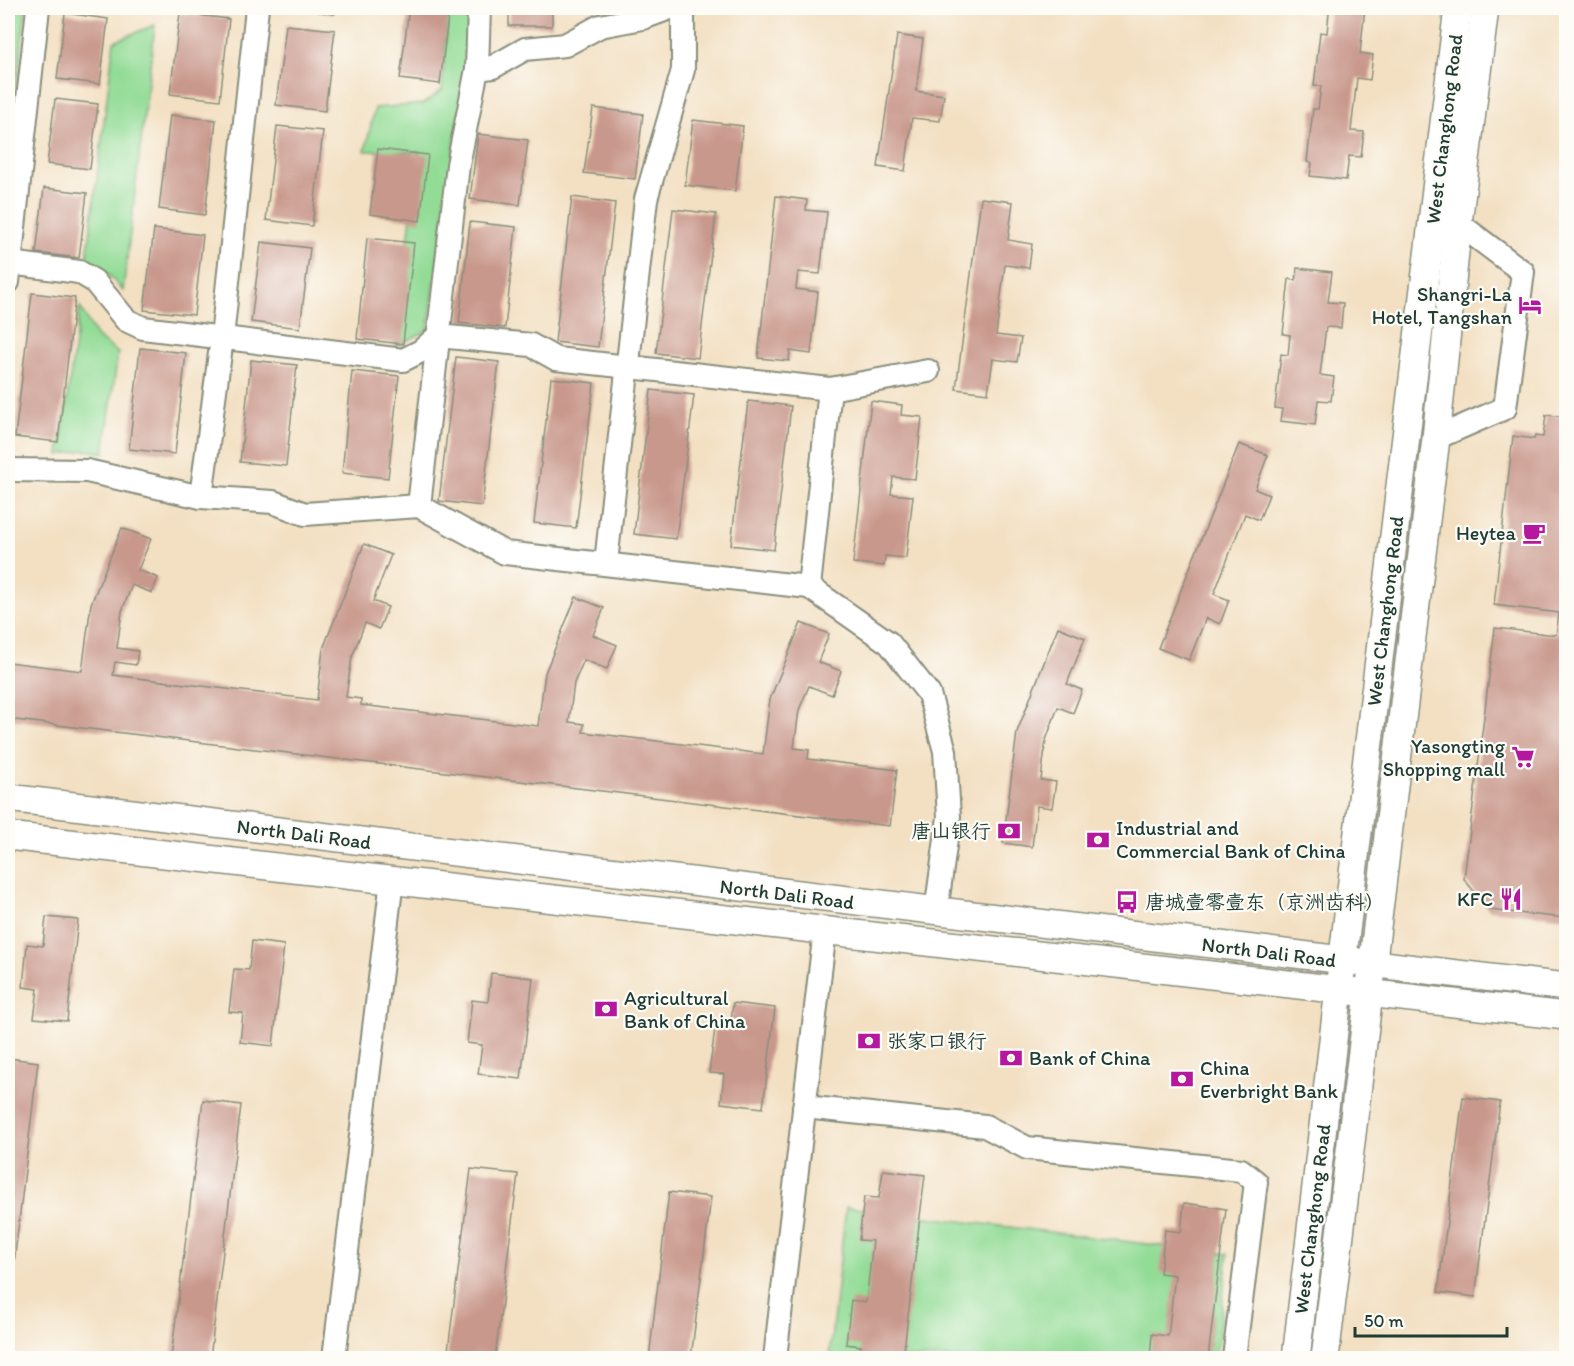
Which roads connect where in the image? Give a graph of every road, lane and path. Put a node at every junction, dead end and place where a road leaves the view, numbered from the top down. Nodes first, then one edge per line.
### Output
1 (38, 8) edge
2 (257, 8) edge
3 (479, 8) edge
4 (670, 8) edge
5 (684, 8) edge
6 (1458, 8) edge
7 (1485, 8) edge
8 (477, 69) junction
9 (1458, 223) junction
10 (9, 273) edge
11 (438, 336) junction
12 (222, 338) junction
13 (627, 367) junction
14 (928, 371) dead end
15 (830, 389) junction
16 (1436, 438) junction
17 (8, 470) edge
18 (201, 497) junction
19 (419, 506) junction
20 (606, 563) junction
21 (809, 587) junction
22 (8, 798) edge
23 (8, 836) edge
24 (392, 880) junction
25 (936, 912) junction
26 (825, 930) junction
27 (1342, 960) junction
28 (1372, 965) junction
29 (1566, 987) edge
30 (1339, 989) junction
31 (1369, 994) junction
32 (1566, 1016) edge
33 (804, 1107) junction
34 (334, 1359) edge
35 (775, 1359) edge
36 (1234, 1359) edge
37 (1296, 1359) edge
38 (1325, 1359) edge

1 - 10 street
2 - 12 street
3 - 8 street
4 - 8 street
5 - 13 street
6 - 27 main road, West Changhong Road
7 - 9 main road, West Changhong Road
8 - 11 street
9 - 16 main road, West Changhong Road
9 - 16 street
10 - 12 street
11 - 12 street
11 - 13 street
11 - 19 street
12 - 18 street
13 - 15 street
13 - 20 street
14 - 15 street
15 - 21 street
16 - 28 main road, West Changhong Road
17 - 18 street
18 - 19 street
19 - 20 street
20 - 21 street
21 - 25 street
22 - 25 main road, North Dali Road
23 - 24 main road, North Dali Road
24 - 26 main road, North Dali Road
24 - 34 street
25 - 27 main road, North Dali Road
26 - 30 main road, North Dali Road
26 - 33 street
27 - 28 main road, North Dali Road
27 - 30 main road, West Changhong Road
28 - 29 main road, North Dali Road
28 - 31 main road, West Changhong Road
30 - 31 main road, North Dali Road
30 - 37 main road, West Changhong Road
31 - 32 main road, North Dali Road
31 - 38 main road, West Changhong Road
33 - 35 street
33 - 36 street

